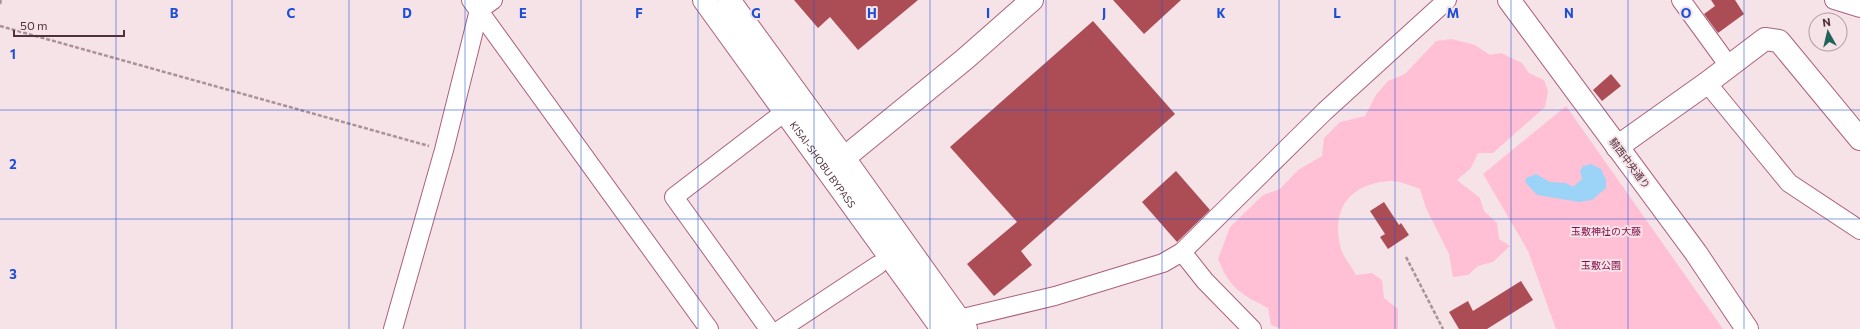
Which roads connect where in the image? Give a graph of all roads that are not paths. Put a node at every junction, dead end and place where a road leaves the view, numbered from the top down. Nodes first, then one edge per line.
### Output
1 (704, 0) edge
2 (729, 0) edge
3 (1032, 0) edge
4 (1447, 0) edge
5 (1509, 0) edge
6 (1681, 0) edge
7 (1834, 0) edge
8 (481, 3) edge
9 (1860, 8) edge
10 (1729, 66) junction
11 (1707, 83) junction
12 (786, 112) junction
13 (1860, 139) edge
14 (1617, 147) junction
15 (836, 164) junction
16 (1860, 230) edge
17 (1182, 252) junction
18 (878, 265) dead end
19 (956, 326) edge
20 (393, 329) edge
21 (709, 329) edge
22 (769, 329) edge
23 (780, 329) edge
24 (1252, 329) edge
25 (1747, 329) edge

1 - 12 main road, KISAI-SHOBU BYPASS
2 - 15 main road, KISAI-SHOBU BYPASS
3 - 15 main road
4 - 17 street
5 - 14 main road, 騎西中央通り
6 - 10 street
7 - 9 street
8 - 20 street
8 - 21 street
10 - 11 main road
10 - 13 main road
11 - 14 main road
11 - 16 street
12 - 15 main road, KISAI-SHOBU BYPASS
12 - 22 street
14 - 25 main road, 騎西中央通り
15 - 19 main road, KISAI-SHOBU BYPASS
17 - 19 street
17 - 24 street
18 - 23 street

